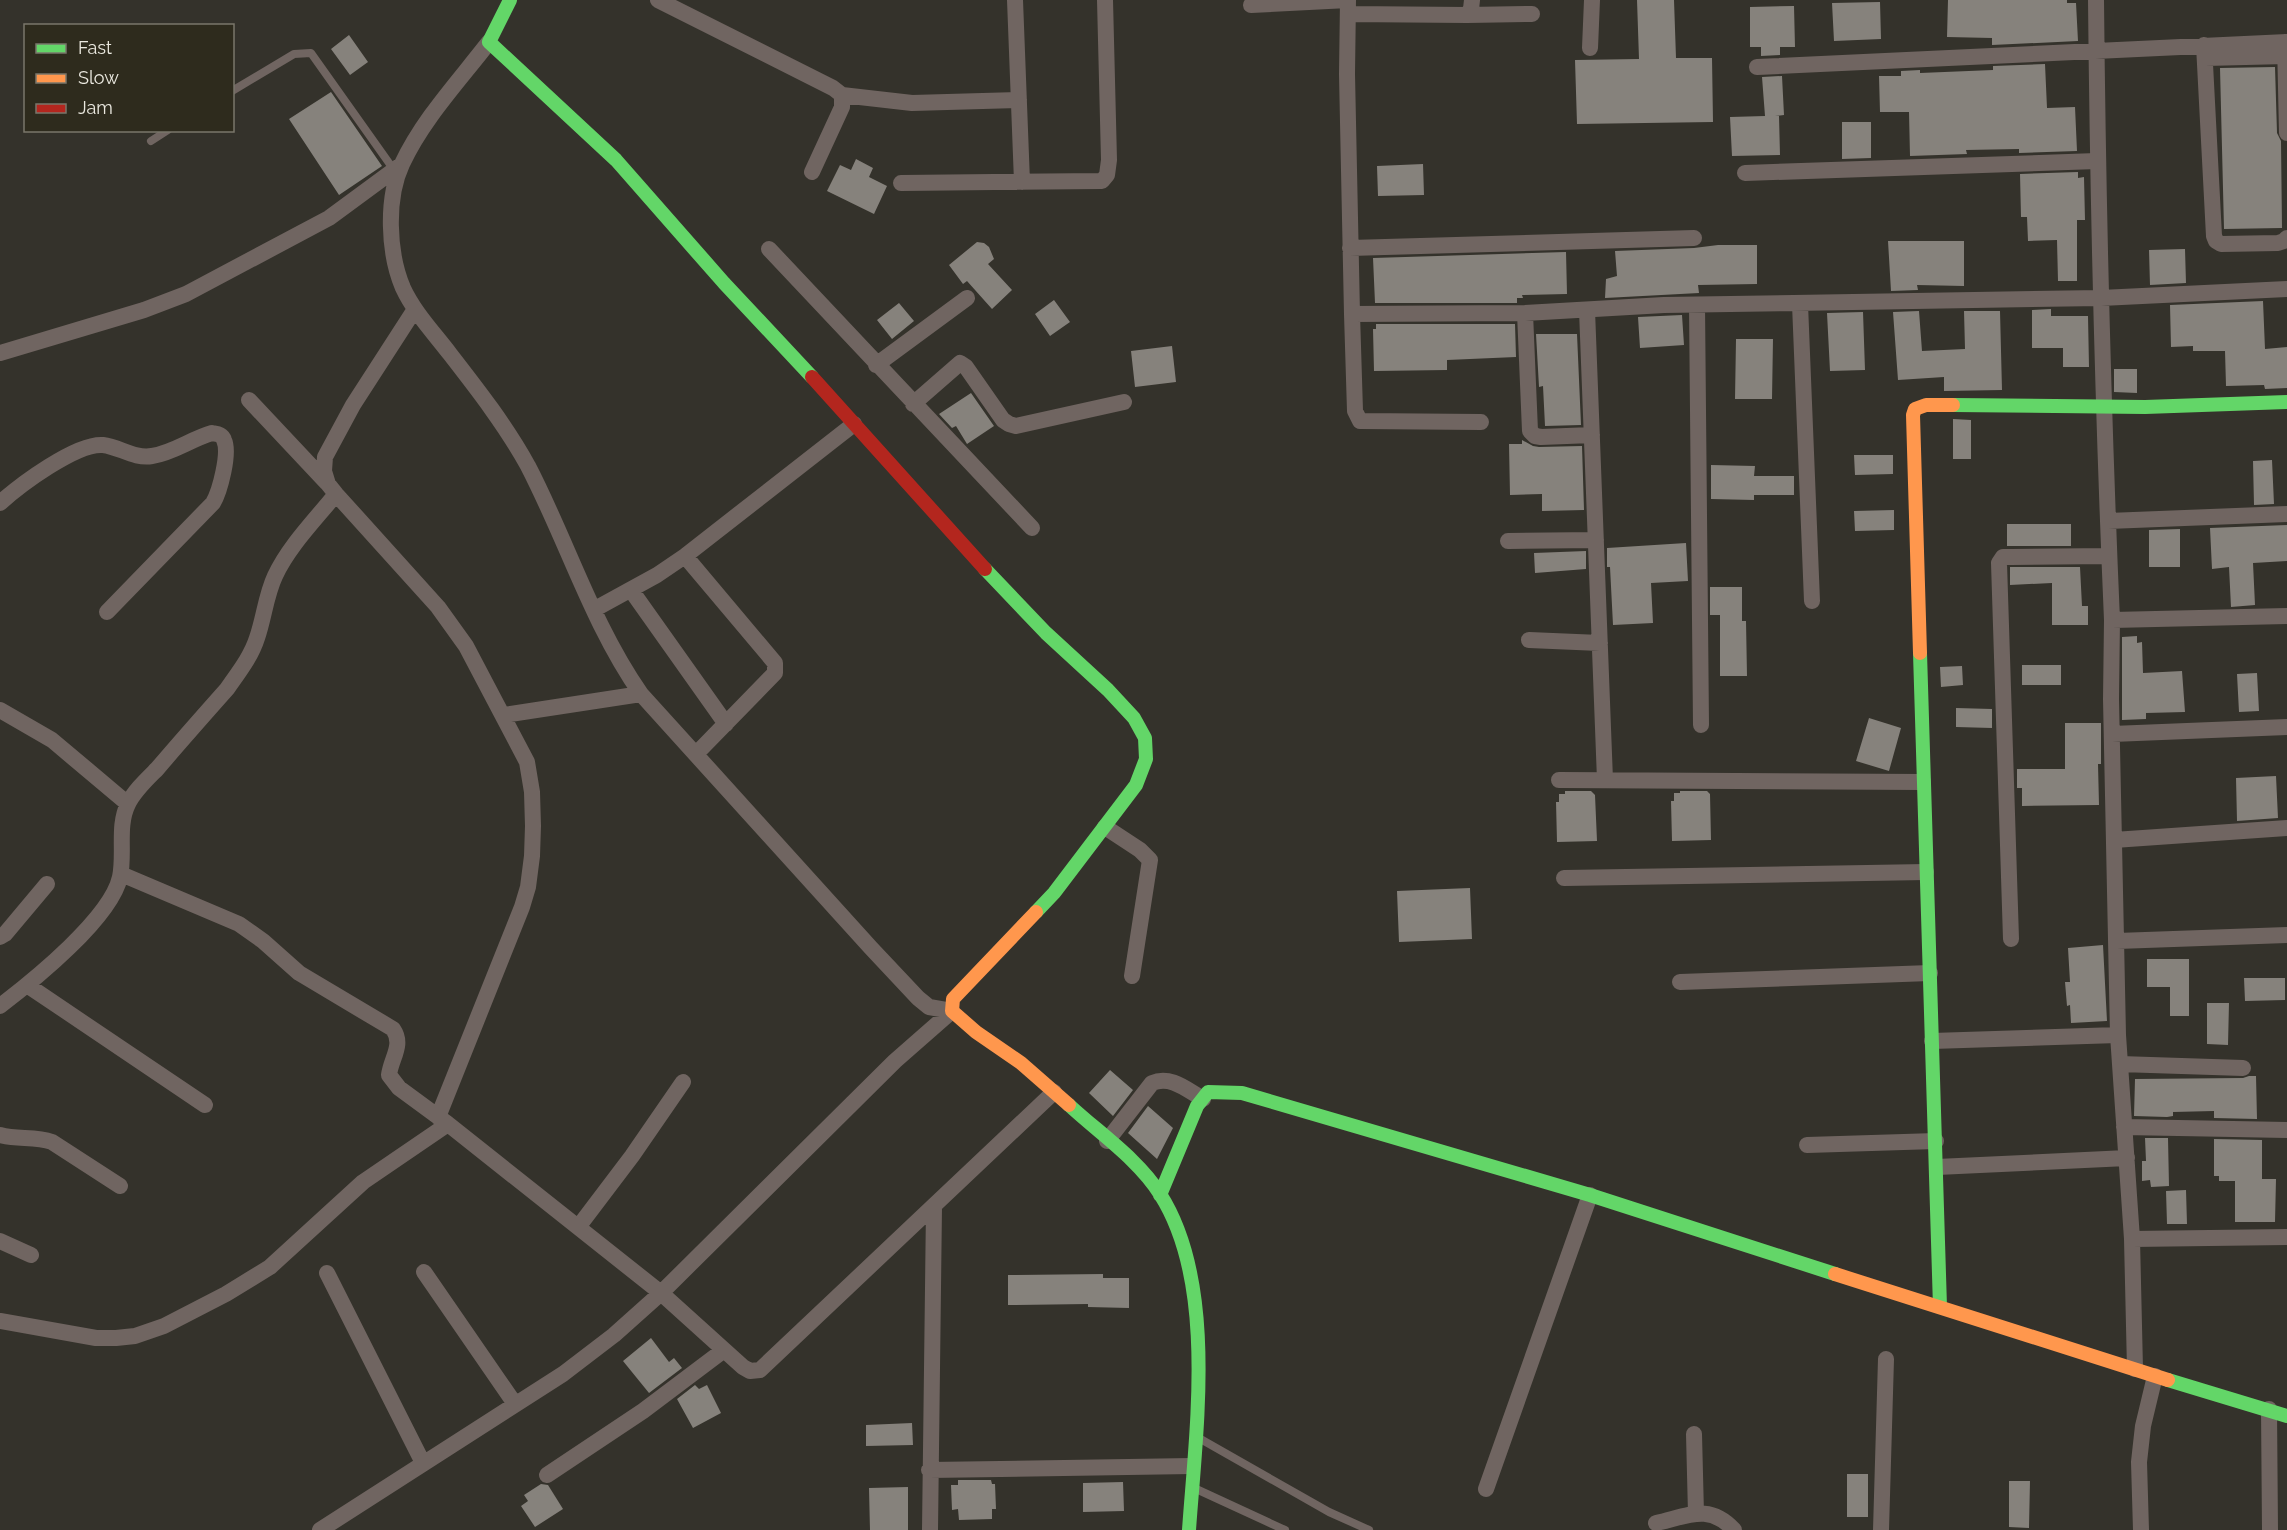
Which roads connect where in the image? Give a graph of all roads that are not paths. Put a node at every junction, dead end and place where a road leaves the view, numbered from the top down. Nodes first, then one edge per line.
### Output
1 (510, 0) edge
2 (658, 0) edge
3 (1015, 0) edge
4 (1105, 0) edge
5 (1592, 0) edge
6 (2096, 0) edge
7 (1251, 5) dead end
8 (1348, 5) edge
9 (1470, 7) edge
10 (1532, 14) dead end
11 (489, 42) junction
12 (2286, 46) edge
13 (1590, 48) dead end
14 (2096, 50) junction
15 (2205, 52) junction
16 (1757, 68) dead end
17 (234, 91) edge
18 (842, 95) junction
19 (1019, 100) junction
20 (165, 132) edge
21 (2287, 133) edge
22 (151, 141) dead end
23 (2097, 161) junction
24 (398, 167) junction
25 (812, 172) dead end
26 (1745, 173) dead end
27 (1022, 182) junction
28 (901, 183) dead end
29 (1694, 238) dead end
30 (2287, 238) edge
31 (1350, 248) junction
32 (769, 249) dead end
33 (2287, 289) edge
34 (967, 298) dead end
35 (2101, 298) junction
36 (1800, 304) junction
37 (1697, 305) junction
38 (415, 309) junction
39 (1587, 310) junction
40 (1525, 313) junction
41 (1352, 314) junction
42 (0, 353) edge
43 (876, 364) junction
44 (249, 400) dead end
45 (1124, 402) dead end
46 (2287, 402) edge
47 (913, 404) junction
48 (2103, 407) junction
49 (1480, 422) dead end
50 (854, 423) junction
51 (1592, 435) junction
52 (332, 489) junction
53 (0, 503) edge
54 (2287, 514) edge
55 (2108, 521) junction
56 (1032, 528) dead end
57 (1596, 540) junction
58 (1508, 541) dead end
59 (685, 556) junction
60 (2109, 556) junction
61 (631, 590) junction
62 (1812, 601) dead end
63 (595, 609) junction
64 (107, 612) dead end
65 (2287, 616) edge
66 (2112, 620) junction
67 (1529, 640) dead end
68 (1600, 643) junction
69 (640, 694) junction
70 (0, 710) edge
71 (504, 715) junction
72 (726, 724) junction
73 (1701, 725) dead end
74 (2287, 727) edge
75 (2112, 734) junction
76 (696, 754) junction
77 (1559, 780) dead end
78 (1605, 780) junction
79 (1923, 782) junction
80 (128, 804) junction
81 (1105, 827) junction
82 (2287, 828) edge
83 (2114, 840) junction
84 (1926, 872) junction
85 (121, 874) junction
86 (1564, 878) dead end
87 (47, 884) dead end
88 (2287, 935) edge
89 (0, 937) edge
90 (2011, 939) dead end
91 (2117, 941) junction
92 (1930, 973) junction
93 (1132, 976) dead end
94 (1680, 982) dead end
95 (27, 985) junction
96 (0, 1006) edge
97 (952, 1011) junction
98 (2118, 1035) junction
99 (1932, 1041) junction
100 (2120, 1064) junction
101 (2243, 1068) dead end
102 (683, 1082) dead end
103 (1054, 1092) junction
104 (1203, 1099) junction
105 (205, 1105) dead end
106 (443, 1120) junction
107 (2124, 1127) junction
108 (2287, 1130) edge
109 (0, 1135) edge
110 (1107, 1141) junction
111 (1936, 1141) junction
112 (1807, 1145) dead end
113 (2127, 1158) junction
114 (1937, 1167) junction
115 (120, 1186) dead end
116 (1160, 1195) junction
117 (1590, 1195) junction
118 (934, 1207) junction
119 (579, 1226) junction
120 (2287, 1237) edge
121 (2132, 1239) junction
122 (0, 1241) edge
123 (31, 1255) dead end
124 (424, 1272) dead end
125 (327, 1273) dead end
126 (661, 1293) junction
127 (1940, 1307) junction
128 (0, 1321) edge
129 (724, 1350) junction
130 (1886, 1359) dead end
131 (2135, 1369) junction
132 (2155, 1376) junction
133 (515, 1404) junction
134 (2269, 1409) junction
135 (2287, 1416) edge
136 (1695, 1434) dead end
137 (1194, 1435) junction
138 (423, 1463) junction
139 (1192, 1466) junction
140 (929, 1470) junction
141 (547, 1475) dead end
142 (1191, 1487) junction
143 (1486, 1489) dead end
144 (1696, 1514) junction
145 (1656, 1523) dead end
146 (320, 1530) edge
147 (930, 1530) edge
148 (1189, 1530) edge
149 (1285, 1530) edge
150 (1369, 1530) edge
151 (1734, 1530) edge
152 (1881, 1530) edge
153 (2140, 1530) edge
154 (2270, 1530) edge

1 - 11 street
2 - 18 street
3 - 19 street
4 - 27 street
5 - 13 street
6 - 14 street
7 - 8 street
8 - 9 street
8 - 31 street
9 - 10 street
11 - 24 street
11 - 50 street
12 - 15 street
12 - 21 street
14 - 15 street
14 - 16 street
14 - 23 street
15 - 30 street
17 - 24 lane
18 - 19 street
18 - 25 street
19 - 27 street
20 - 22 lane
23 - 26 street
23 - 35 street
24 - 38 street
24 - 42 street
27 - 28 street
29 - 31 street
31 - 41 street
32 - 43 street
33 - 35 street
34 - 43 street
35 - 36 street
35 - 48 street
36 - 37 street
36 - 62 street
37 - 39 street
37 - 73 street
38 - 52 street
38 - 63 street
39 - 40 street
39 - 51 street
40 - 41 street
40 - 51 street
41 - 49 street
43 - 47 street
44 - 52 street
45 - 47 street
46 - 48 street
47 - 56 street
48 - 55 street
48 - 79 street
50 - 59 street
50 - 81 street
51 - 57 street
52 - 71 street
52 - 80 street
53 - 64 street
54 - 55 street
55 - 60 street
57 - 58 street
57 - 68 street
59 - 61 street
59 - 72 street
60 - 66 street
60 - 90 street
61 - 63 street
61 - 72 street
63 - 69 street
65 - 66 street
66 - 75 street
67 - 68 street
68 - 78 street
69 - 71 street
69 - 76 street
70 - 80 street
71 - 106 street
72 - 76 street
74 - 75 street
75 - 83 street
76 - 97 street
77 - 78 street
78 - 79 street
79 - 84 street
80 - 85 street
81 - 93 street
81 - 97 street
82 - 83 street
83 - 91 street
84 - 86 street
84 - 92 street
85 - 95 street
85 - 106 street
87 - 89 street
88 - 91 street
91 - 98 street
92 - 94 street
92 - 99 street
95 - 96 street
95 - 105 street
97 - 103 street
97 - 126 street
98 - 99 street
98 - 100 street
99 - 111 street
100 - 101 street
100 - 107 street
102 - 119 street
103 - 110 street
103 - 118 street
104 - 110 street
104 - 116 street
104 - 117 street
106 - 119 street
106 - 128 street
107 - 108 street
107 - 113 street
109 - 115 street
110 - 116 street
111 - 112 street
111 - 114 street
113 - 114 street
113 - 121 street
114 - 127 street
116 - 137 street
117 - 127 street
117 - 143 street
118 - 129 street
118 - 140 street
119 - 126 street
120 - 121 street
121 - 131 street
122 - 123 street
124 - 133 street
125 - 138 street
126 - 129 street
126 - 133 street
127 - 131 street
129 - 141 street
130 - 152 street
131 - 132 street
132 - 134 street
132 - 153 street
133 - 138 street
134 - 135 street
134 - 154 street
136 - 144 street
137 - 139 street
137 - 150 lane
138 - 146 street
139 - 140 street
139 - 142 street
140 - 147 street
142 - 148 street
142 - 149 lane
144 - 145 street
144 - 151 street

